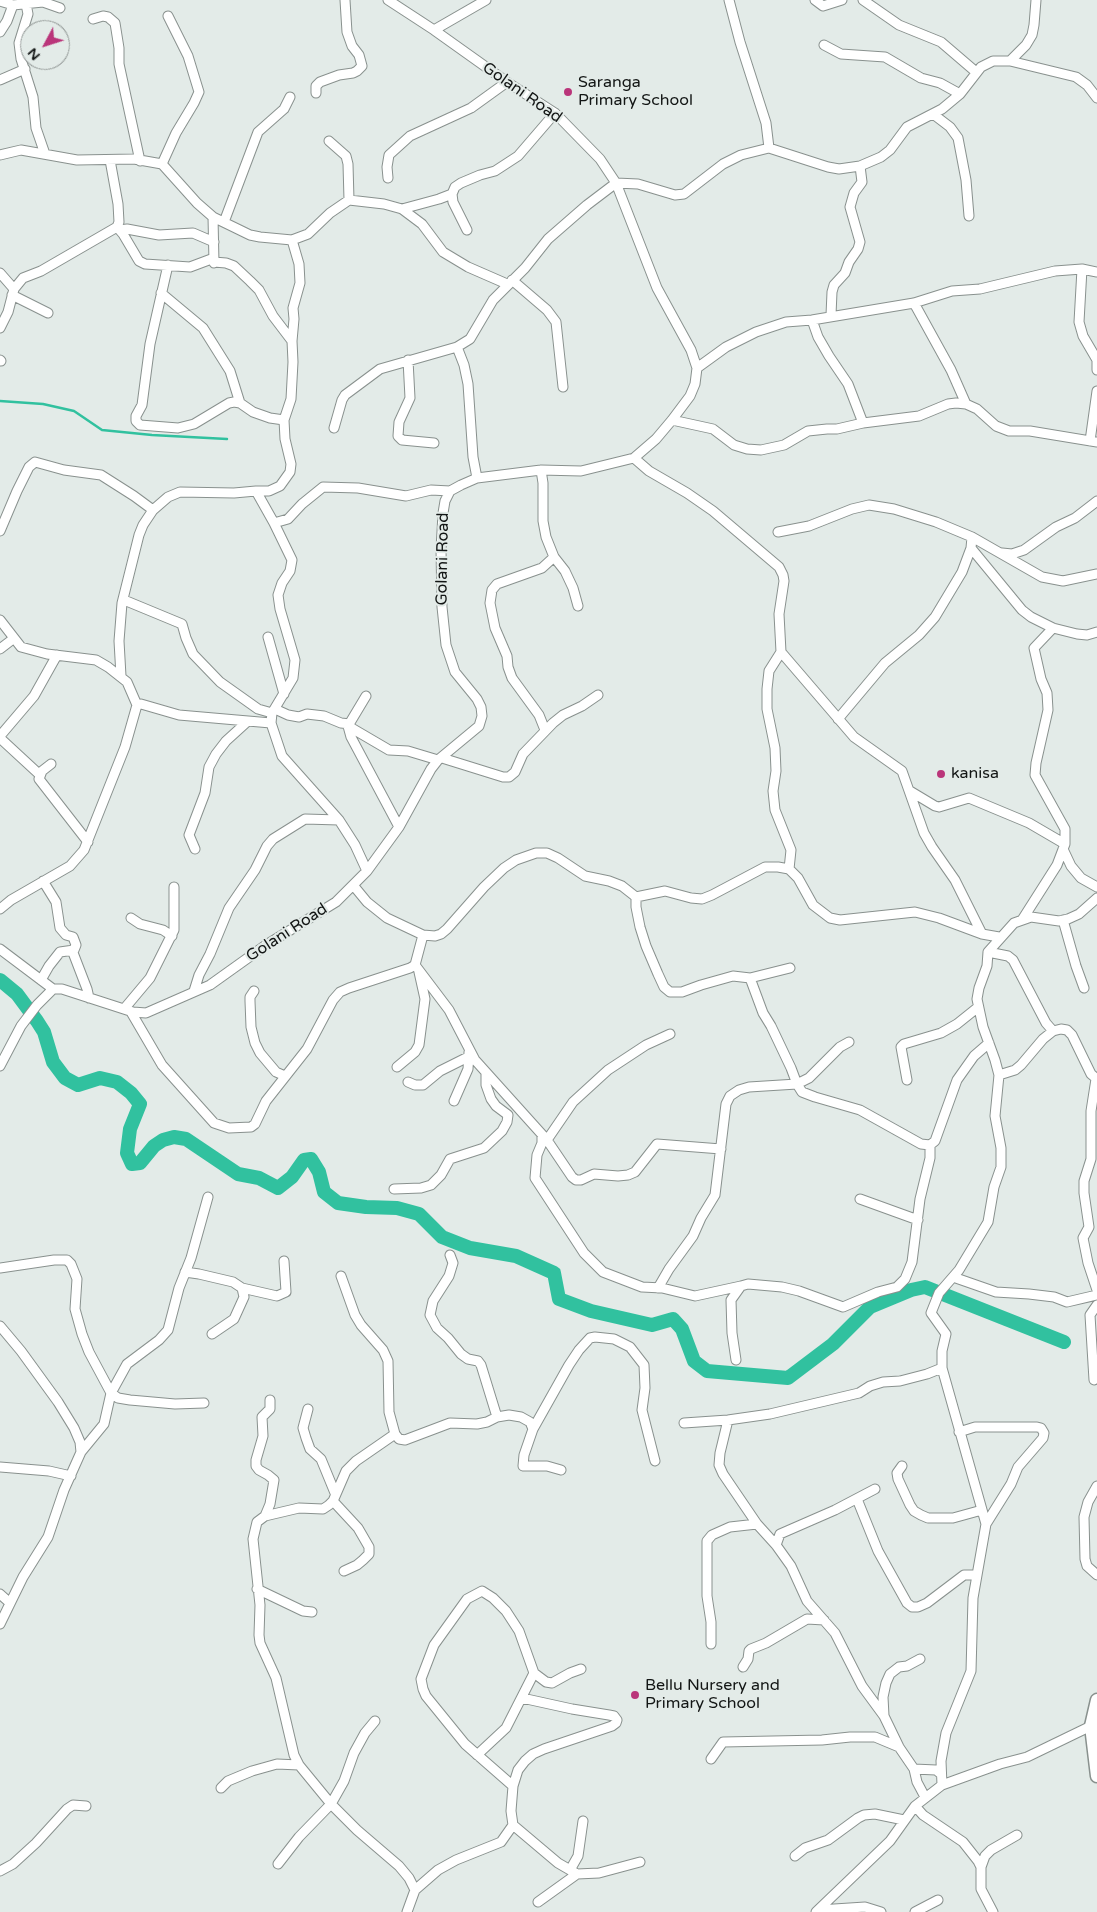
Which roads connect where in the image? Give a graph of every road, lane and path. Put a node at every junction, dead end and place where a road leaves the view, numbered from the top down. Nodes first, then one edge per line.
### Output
1 (345, 0) edge
2 (388, 0) edge
3 (486, 0) edge
4 (729, 0) edge
5 (815, 0) edge
6 (842, 0) edge
7 (863, 0) edge
8 (1036, 0) edge
9 (0, 1) edge
10 (13, 4) junction
11 (26, 4) junction
12 (60, 8) dead end
13 (168, 16) dead end
14 (93, 19) dead end
15 (26, 20) edge
16 (434, 30) junction
17 (0, 32) edge
18 (824, 45) dead end
19 (1010, 61) junction
20 (23, 70) edge
21 (25, 70) edge
22 (976, 72) junction
23 (0, 80) edge
24 (506, 82) junction
25 (316, 93) dead end
26 (960, 94) junction
27 (290, 96) dead end
28 (1097, 98) edge
29 (555, 113) junction
30 (933, 114) junction
31 (329, 141) dead end
32 (769, 148) junction
33 (45, 154) junction
34 (0, 155) edge
35 (110, 160) junction
36 (140, 161) junction
37 (162, 164) junction
38 (860, 166) junction
39 (388, 178) dead end
40 (616, 183) junction
41 (452, 194) junction
42 (349, 200) junction
43 (402, 209) junction
44 (969, 216) dead end
45 (213, 218) junction
46 (224, 222) junction
47 (118, 229) junction
48 (467, 230) dead end
49 (292, 240) junction
50 (214, 242) junction
51 (214, 263) junction
52 (168, 265) junction
53 (1082, 269) junction
54 (1097, 272) edge
55 (0, 273) edge
56 (510, 282) junction
57 (13, 292) junction
58 (161, 293) junction
59 (914, 303) junction
60 (48, 313) dead end
61 (831, 315) junction
62 (812, 320) junction
63 (0, 328) edge
64 (292, 341) junction
65 (457, 347) junction
66 (408, 360) junction
67 (697, 368) junction
68 (1097, 370) edge
69 (563, 387) dead end
70 (1097, 391) edge
71 (240, 403) junction
72 (966, 404) junction
73 (284, 420) junction
74 (672, 420) junction
75 (863, 423) junction
76 (334, 428) dead end
77 (1094, 441) edge
78 (434, 443) dead end
79 (634, 458) junction
80 (541, 470) junction
81 (477, 478) junction
82 (256, 491) junction
83 (450, 491) junction
84 (1097, 501) edge
85 (153, 510) junction
86 (3, 518) edge
87 (274, 523) junction
88 (0, 531) edge
89 (778, 532) dead end
90 (972, 537) junction
91 (971, 548) junction
92 (999, 553) junction
93 (554, 557) junction
94 (1097, 574) edge
95 (124, 600) junction
96 (578, 606) dead end
97 (0, 620) edge
98 (1052, 628) junction
99 (1097, 632) edge
100 (268, 638) dead end
101 (13, 639) junction
102 (0, 649) edge
103 (781, 652) junction
104 (57, 655) junction
105 (121, 676) junction
106 (284, 694) junction
107 (598, 695) dead end
108 (366, 696) dead end
109 (137, 705) junction
110 (272, 715) junction
111 (838, 719) junction
112 (248, 721) junction
113 (349, 725) junction
114 (545, 730) junction
115 (0, 737) edge
116 (440, 759) junction
117 (51, 764) dead end
118 (40, 775) junction
119 (910, 791) junction
120 (339, 820) junction
121 (398, 827) junction
122 (88, 842) junction
123 (1064, 846) junction
124 (195, 849) dead end
125 (789, 868) junction
126 (367, 871) junction
127 (43, 881) junction
128 (353, 885) junction
129 (1097, 887) edge
130 (174, 888) dead end
131 (636, 897) junction
132 (1097, 898) edge
133 (0, 909) edge
134 (131, 918) dead end
135 (1022, 920) junction
136 (1063, 920) junction
137 (982, 934) junction
138 (423, 935) junction
139 (172, 936) junction
140 (999, 937) junction
141 (0, 949) edge
142 (72, 950) junction
143 (988, 952) junction
144 (416, 967) junction
145 (790, 968) dead end
146 (750, 978) junction
147 (41, 980) junction
148 (1084, 988) dead end
149 (53, 989) junction
150 (254, 991) dead end
151 (194, 992) junction
152 (89, 998) junction
153 (978, 1008) junction
154 (128, 1010) junction
155 (1053, 1031) junction
156 (670, 1034) dead end
157 (849, 1042) dead end
158 (989, 1043) junction
159 (469, 1053) junction
160 (0, 1066) edge
161 (396, 1067) dead end
162 (486, 1073) junction
163 (285, 1076) junction
164 (998, 1076) junction
165 (1096, 1079) edge
166 (907, 1080) dead end
167 (408, 1082) dead end
168 (797, 1084) junction
169 (454, 1101) dead end
170 (544, 1138) junction
171 (930, 1145) junction
172 (721, 1149) junction
173 (394, 1189) dead end
174 (208, 1197) dead end
175 (860, 1199) dead end
176 (918, 1220) junction
177 (450, 1255) dead end
178 (284, 1261) dead end
179 (0, 1268) edge
180 (185, 1272) junction
181 (341, 1276) dead end
182 (953, 1277) junction
183 (741, 1286) junction
184 (242, 1288) junction
185 (658, 1288) junction
186 (1097, 1290) edge
187 (1097, 1295) edge
188 (1097, 1305) edge
189 (1093, 1315) edge
190 (0, 1326) edge
191 (212, 1334) dead end
192 (736, 1360) dead end
193 (942, 1368) junction
194 (1094, 1380) dead end
195 (111, 1392) junction
196 (270, 1400) dead end
197 (204, 1403) dead end
198 (308, 1409) dead end
199 (497, 1417) junction
200 (728, 1420) junction
201 (684, 1423) dead end
202 (533, 1429) junction
203 (959, 1432) junction
204 (395, 1434) junction
205 (80, 1452) junction
206 (655, 1461) dead end
207 (902, 1466) dead end
208 (0, 1467) edge
209 (561, 1470) dead end
210 (71, 1476) junction
211 (1097, 1486) edge
212 (875, 1489) dead end
213 (334, 1497) junction
214 (857, 1499) junction
215 (982, 1510) junction
216 (265, 1516) junction
217 (758, 1524) junction
218 (986, 1524) junction
219 (776, 1544) junction
220 (344, 1570) dead end
221 (977, 1575) junction
222 (1097, 1575) edge
223 (258, 1589) junction
224 (0, 1594) edge
225 (10, 1603) junction
226 (312, 1612) dead end
227 (824, 1620) junction
228 (0, 1624) edge
229 (711, 1644) dead end
230 (920, 1659) dead end
231 (743, 1667) dead end
232 (581, 1669) dead end
233 (534, 1673) junction
234 (522, 1698) junction
235 (1097, 1700) edge
236 (884, 1716) junction
237 (375, 1721) dead end
238 (1091, 1726) junction
239 (899, 1747) junction
240 (477, 1755) junction
241 (711, 1759) dead end
242 (299, 1765) junction
243 (914, 1769) junction
244 (941, 1774) junction
245 (1097, 1776) edge
246 (942, 1785) junction
247 (513, 1786) junction
248 (221, 1788) dead end
249 (925, 1797) junction
250 (331, 1804) junction
251 (86, 1806) dead end
252 (915, 1806) junction
253 (904, 1820) junction
254 (583, 1821) dead end
255 (513, 1825) junction
256 (1017, 1835) dead end
257 (795, 1856) dead end
258 (640, 1862) dead end
259 (278, 1864) dead end
260 (981, 1866) junction
261 (0, 1871) edge
262 (573, 1872) junction
263 (415, 1890) junction
264 (938, 1900) dead end
265 (538, 1902) dead end
266 (817, 1911) edge
267 (407, 1912) edge
268 (881, 1912) edge
269 (915, 1912) edge
270 (993, 1912) edge

1 - 25 street
2 - 16 street, Golani Road
3 - 16 street
4 - 32 street
5 - 6 street
7 - 22 street
8 - 19 street
9 - 10 street
10 - 11 street
10 - 17 street
11 - 12 street
11 - 15 street
13 - 37 street
14 - 36 street
16 - 24 street, Golani Road
18 - 26 street
19 - 22 street
19 - 28 street
20 - 23 street
21 - 33 street
22 - 26 street
24 - 29 street, Golani Road
24 - 39 street
26 - 30 street
27 - 46 street
29 - 40 street, Golani Road
29 - 41 street
30 - 38 street
30 - 44 street
31 - 42 street
32 - 38 street
32 - 40 street
33 - 34 street
33 - 35 street
35 - 36 street
35 - 47 street
36 - 37 street
37 - 45 street
38 - 61 street
40 - 56 street
40 - 67 street, Golani Road
41 - 43 street
41 - 48 street
42 - 43 street
42 - 49 street
43 - 56 street
45 - 46 street
45 - 50 street
46 - 49 street
47 - 50 street
47 - 52 street
47 - 57 street
49 - 64 street
50 - 51 street
51 - 52 street
51 - 64 street
52 - 58 street
53 - 54 street
53 - 59 street
53 - 68 street
55 - 57 street
56 - 65 street
56 - 69 street
57 - 60 street
57 - 63 street
58 - 71 street
58 - 71 street
59 - 61 street
59 - 72 street
61 - 62 street
62 - 67 street
62 - 75 street
64 - 73 street
65 - 66 street
65 - 81 street
66 - 76 street
66 - 78 street
67 - 74 street, Golani Road
70 - 77 street
71 - 73 street
72 - 75 street
72 - 77 street
73 - 82 street
74 - 75 street
74 - 79 street, Golani Road
79 - 80 street, Golani Road
79 - 103 street
80 - 81 street, Golani Road
80 - 93 street
81 - 83 street, Golani Road
82 - 85 street
82 - 87 street
83 - 87 street
83 - 116 street, Golani Road
84 - 92 street
85 - 86 street
85 - 95 street
86 - 88 street
87 - 106 street
89 - 90 street
90 - 91 street
90 - 92 street
91 - 98 street
91 - 111 street
92 - 94 street
93 - 96 street
93 - 114 street
95 - 105 street
95 - 110 street
97 - 101 street
98 - 99 street
98 - 123 street
100 - 106 street
101 - 102 street
101 - 104 street
103 - 111 street
103 - 125 street
104 - 105 street
104 - 115 street
105 - 109 street
106 - 110 street
107 - 114 street
108 - 113 street
109 - 112 street
109 - 122 street
110 - 112 street
110 - 113 street
110 - 120 street
111 - 119 street
112 - 124 street
113 - 116 street
113 - 121 street
114 - 116 street
115 - 118 street
116 - 121 street, Golani Road
117 - 118 street
118 - 122 street
119 - 123 street
119 - 137 street
120 - 126 street
120 - 151 street
121 - 126 street, Golani Road
122 - 127 street
123 - 129 street
123 - 135 street
125 - 131 street
125 - 137 street
126 - 128 street, Golani Road
127 - 133 street
127 - 142 street
128 - 138 street
128 - 151 street, Golani Road
130 - 139 street
131 - 138 street
131 - 146 street
132 - 136 street
134 - 139 street
135 - 136 street
135 - 140 street
136 - 148 street
137 - 140 street
138 - 144 street
139 - 154 street
140 - 143 street
141 - 147 street
142 - 147 street
142 - 152 street
143 - 153 street
143 - 155 street
144 - 159 street
144 - 161 street
144 - 163 street
145 - 146 street
146 - 168 street
147 - 149 street
149 - 152 street, Golani Road
149 - 160 street
150 - 163 street
151 - 154 street, Golani Road
152 - 154 street, Golani Road
153 - 158 street
153 - 166 street
154 - 163 street
155 - 164 street
155 - 165 street
156 - 170 street
157 - 168 street
158 - 164 street
158 - 171 street
159 - 162 street
159 - 167 street
159 - 169 street
162 - 170 street
162 - 173 street
164 - 182 street
165 - 186 street
168 - 171 street
168 - 172 street
170 - 172 street
170 - 185 street
171 - 176 street
172 - 185 street
174 - 180 street
175 - 176 street
176 - 183 street
177 - 199 street
178 - 184 street
179 - 195 street
180 - 184 street
180 - 195 street
181 - 204 street
182 - 187 street
182 - 193 street
183 - 185 street
183 - 192 street
184 - 191 street
188 - 189 street
189 - 194 street
190 - 205 street
193 - 200 street
193 - 203 street
195 - 197 street
195 - 205 street
196 - 216 street
198 - 213 street
199 - 202 street
199 - 204 street
200 - 201 street
200 - 217 street
202 - 206 street
202 - 209 street
203 - 215 street
203 - 218 street
204 - 213 street
205 - 210 street
207 - 215 street
208 - 210 street
210 - 225 street
211 - 222 street
212 - 214 street
213 - 216 street
213 - 220 street
214 - 219 street
214 - 221 street
215 - 218 street
216 - 223 street
217 - 219 street
217 - 229 street
218 - 221 street
219 - 227 street
221 - 244 street
223 - 226 street
223 - 242 street
224 - 225 street
225 - 228 street
227 - 231 street
227 - 236 street
230 - 236 street
232 - 233 street
233 - 234 street
233 - 240 street
234 - 240 street
234 - 247 street
235 - 238 street
236 - 239 street
237 - 250 street
238 - 245 street
238 - 246 street
239 - 241 street
239 - 243 street
240 - 247 street
242 - 248 street
242 - 250 street
243 - 244 street
243 - 249 street
244 - 246 street
246 - 249 street
247 - 255 street
249 - 252 street
250 - 259 street
250 - 263 street
251 - 261 street
252 - 253 street
252 - 260 street
253 - 257 street
253 - 266 street
254 - 262 street
255 - 262 street
255 - 263 street
256 - 260 street
258 - 262 street
260 - 270 street
262 - 265 street
263 - 267 street
264 - 269 street
266 - 268 street

